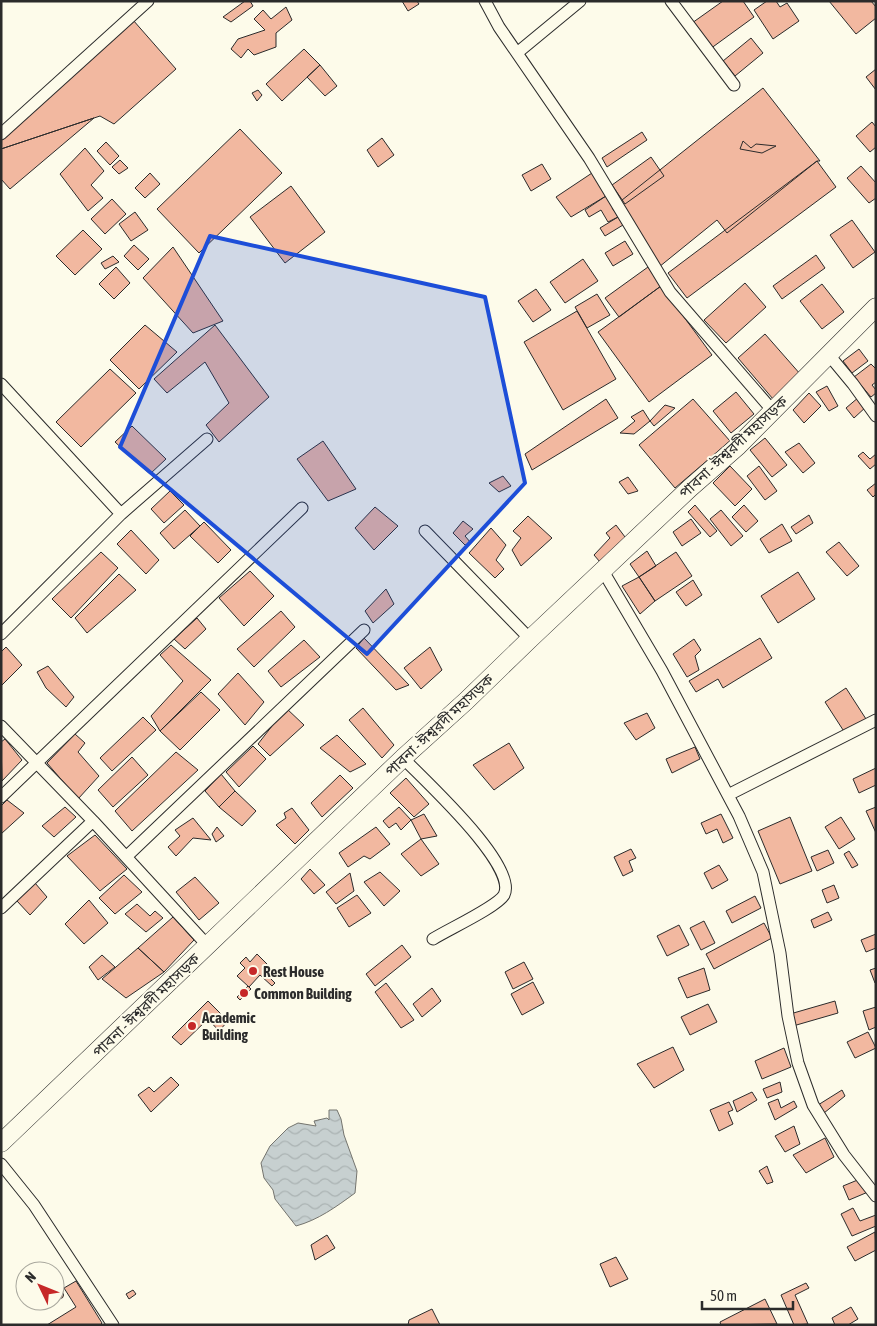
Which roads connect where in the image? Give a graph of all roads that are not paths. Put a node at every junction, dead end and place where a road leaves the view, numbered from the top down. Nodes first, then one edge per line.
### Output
1 (148, 1) edge
2 (485, 1) edge
3 (580, 1) edge
4 (671, 1) edge
5 (517, 54) junction
6 (734, 85) dead end
7 (1, 134) edge
8 (876, 307) edge
9 (829, 355) junction
10 (1, 384) edge
11 (773, 411) junction
12 (876, 416) edge
13 (207, 439) dead end
14 (302, 508) dead end
15 (121, 514) junction
16 (425, 531) dead end
17 (603, 571) junction
18 (364, 630) dead end
19 (1, 634) edge
20 (530, 639) junction
21 (874, 725) edge
22 (1, 726) edge
23 (403, 758) junction
24 (37, 762) junction
25 (728, 795) junction
26 (1, 797) edge
27 (92, 821) junction
28 (126, 857) junction
29 (1, 908) edge
30 (433, 939) dead end
31 (208, 946) junction
32 (1, 1143) edge
33 (1, 1164) edge
34 (876, 1196) edge
35 (113, 1325) edge

1 - 7 street
2 - 5 street
3 - 5 street
4 - 6 street
5 - 11 street
8 - 9 main road, পাবনা - ঈশ্বরদী মহাসড়ক
9 - 11 main road, পাবনা - ঈশ্বরদী মহাসড়ক
9 - 12 street
10 - 15 street
11 - 17 main road, পাবনা - ঈশ্বরদী মহাসড়ক
13 - 15 street
14 - 24 street
15 - 19 street
16 - 20 street
17 - 20 main road, পাবনা - ঈশ্বরদী মহাসড়ক
17 - 25 street
18 - 28 street
20 - 23 main road, পাবনা - ঈশ্বরদী মহাসড়ক
21 - 25 street
22 - 24 street
23 - 30 street
23 - 31 main road, পাবনা - ঈশ্বরদী মহাসড়ক
24 - 26 street
24 - 27 street
25 - 34 street
27 - 28 street
27 - 29 street
28 - 31 street
31 - 32 main road, পাবনা - ঈশ্বরদী মহাসড়ক
33 - 35 street

